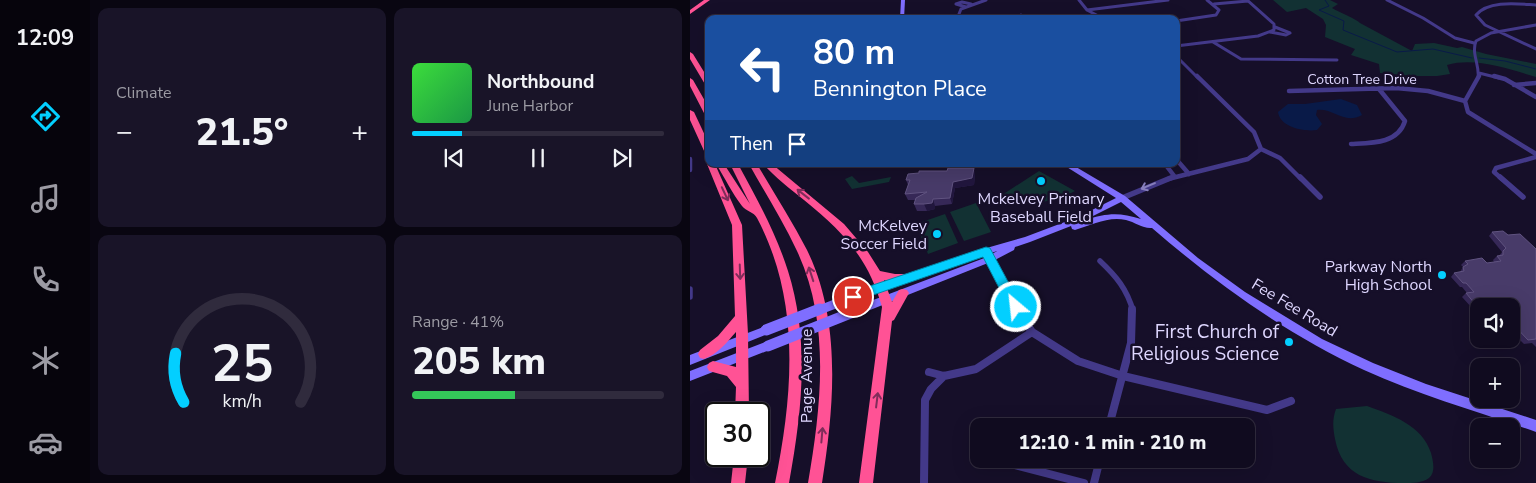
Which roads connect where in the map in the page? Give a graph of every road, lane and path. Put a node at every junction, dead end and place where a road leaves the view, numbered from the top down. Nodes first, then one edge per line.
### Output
1 (708, 0) edge
2 (903, 0) edge
3 (986, 0) edge
4 (1079, 0) edge
5 (1168, 0) edge
6 (1207, 0) edge
7 (1397, 0) edge
8 (1247, 1) edge
9 (1388, 1) edge
10 (971, 4) junction
11 (1214, 4) junction
12 (1536, 5) edge
13 (966, 6) junction
14 (1087, 10) junction
15 (690, 12) edge
16 (902, 15) edge
17 (958, 15) edge
18 (1095, 15) edge
19 (1180, 20) edge
20 (1536, 25) edge
21 (1500, 32) junction
22 (1213, 42) junction
23 (1474, 44) junction
24 (1180, 46) edge
25 (1536, 49) edge
26 (690, 54) edge
27 (1180, 60) edge
28 (1337, 60) dead end
29 (1479, 72) junction
30 (705, 79) edge
31 (690, 80) edge
32 (1536, 83) edge
33 (1514, 84) junction
34 (1379, 89) junction
35 (1289, 91) dead end
36 (1536, 97) edge
37 (1465, 101) junction
38 (705, 108) edge
39 (690, 112) edge
40 (705, 143) edge
41 (1351, 144) dead end
42 (1261, 149) junction
43 (1536, 156) edge
44 (690, 159) edge
45 (1180, 164) edge
46 (712, 167) edge
47 (722, 167) edge
48 (736, 167) edge
49 (755, 167) edge
50 (771, 167) edge
51 (1071, 167) edge
52 (1167, 167) edge
53 (690, 170) edge
54 (1189, 174) junction
55 (1175, 177) junction
56 (1102, 185) junction
57 (1320, 197) dead end
58 (1523, 197) dead end
59 (1122, 198) junction
60 (1104, 207) junction
61 (1096, 211) junction
62 (760, 213) junction
63 (1141, 214) junction
64 (1062, 227) junction
65 (1159, 230) junction
66 (988, 255) junction
67 (1100, 261) dead end
68 (876, 274) junction
69 (910, 277) junction
70 (882, 286) junction
71 (690, 289) edge
72 (903, 293) junction
73 (690, 297) edge
74 (886, 299) junction
75 (741, 318) junction
76 (886, 325) junction
77 (1032, 332) junction
78 (742, 339) junction
79 (704, 354) junction
80 (741, 356) junction
81 (690, 360) edge
82 (713, 367) junction
83 (929, 372) dead end
84 (690, 376) edge
85 (944, 376) junction
86 (1123, 376) junction
87 (741, 384) junction
88 (742, 402) edge
89 (1290, 402) dead end
90 (1111, 418) edge
91 (1536, 426) edge
92 (740, 467) edge
93 (1026, 468) edge
94 (1098, 468) edge
95 (738, 483) edge
96 (782, 483) edge
97 (815, 483) edge
98 (866, 483) edge
99 (924, 483) edge
100 (1084, 483) edge
101 (1094, 483) edge

1 - 15 highway
2 - 16 main road
3 - 10 street
4 - 14 street
5 - 14 street
6 - 11 street
7 - 9 street
8 - 11 street
8 - 22 street
9 - 23 street
10 - 13 street
10 - 13 street
11 - 19 street
12 - 21 street
13 - 17 street
14 - 18 street
20 - 21 street
21 - 23 street
21 - 25 street
22 - 24 street
22 - 28 street
23 - 29 street
26 - 30 highway
27 - 42 street
29 - 33 street
29 - 37 street
31 - 38 highway
32 - 33 street
33 - 36 street
34 - 35 street, Cotton Tree Drive
34 - 37 street, Cotton Tree Drive
34 - 41 street
37 - 43 street
39 - 40 highway
42 - 54 street
42 - 57 street
43 - 58 street
44 - 53 street
45 - 54 street
46 -> 75 highway
47 - 62 highway
48 - 62 highway, Page Avenue
97 -> 49 highway, Page Avenue
68 -> 50 highway
51 - 56 main road, Fee Fee Road
52 - 55 street
54 - 55 street
55 -> 59 street
56 - 59 main road, Fee Fee Road
56 - 60 main road
59 - 60 main road
59 - 63 main road, Fee Fee Road
60 - 61 main road
61 - 63 main road
61 - 64 main road
62 - 96 highway, Page Avenue
63 - 65 main road, Fee Fee Road
64 - 65 main road
64 - 66 main road
65 - 91 main road, Fee Fee Road
66 - 69 main road
66 - 72 main road
66 - 77 street
67 - 86 street
68 - 69 highway
68 - 70 highway
69 - 70 main road
70 - 74 highway
70 - 78 main road, bridge
71 - 73 street
72 - 74 main road
72 - 76 highway
74 - 76 highway
74 - 80 main road, bridge
75 - 78 highway
75 - 79 highway
98 -> 76 highway
77 - 85 street
77 - 86 street
78 - 79 main road
78 - 80 highway
79 - 81 main road
80 - 82 main road
80 - 87 highway
82 - 84 main road
82 - 87 highway
83 - 85 street
85 - 99 street
86 - 89 street
86 - 90 street
87 - 88 highway
92 - 95 highway
93 - 100 street
94 - 101 street

